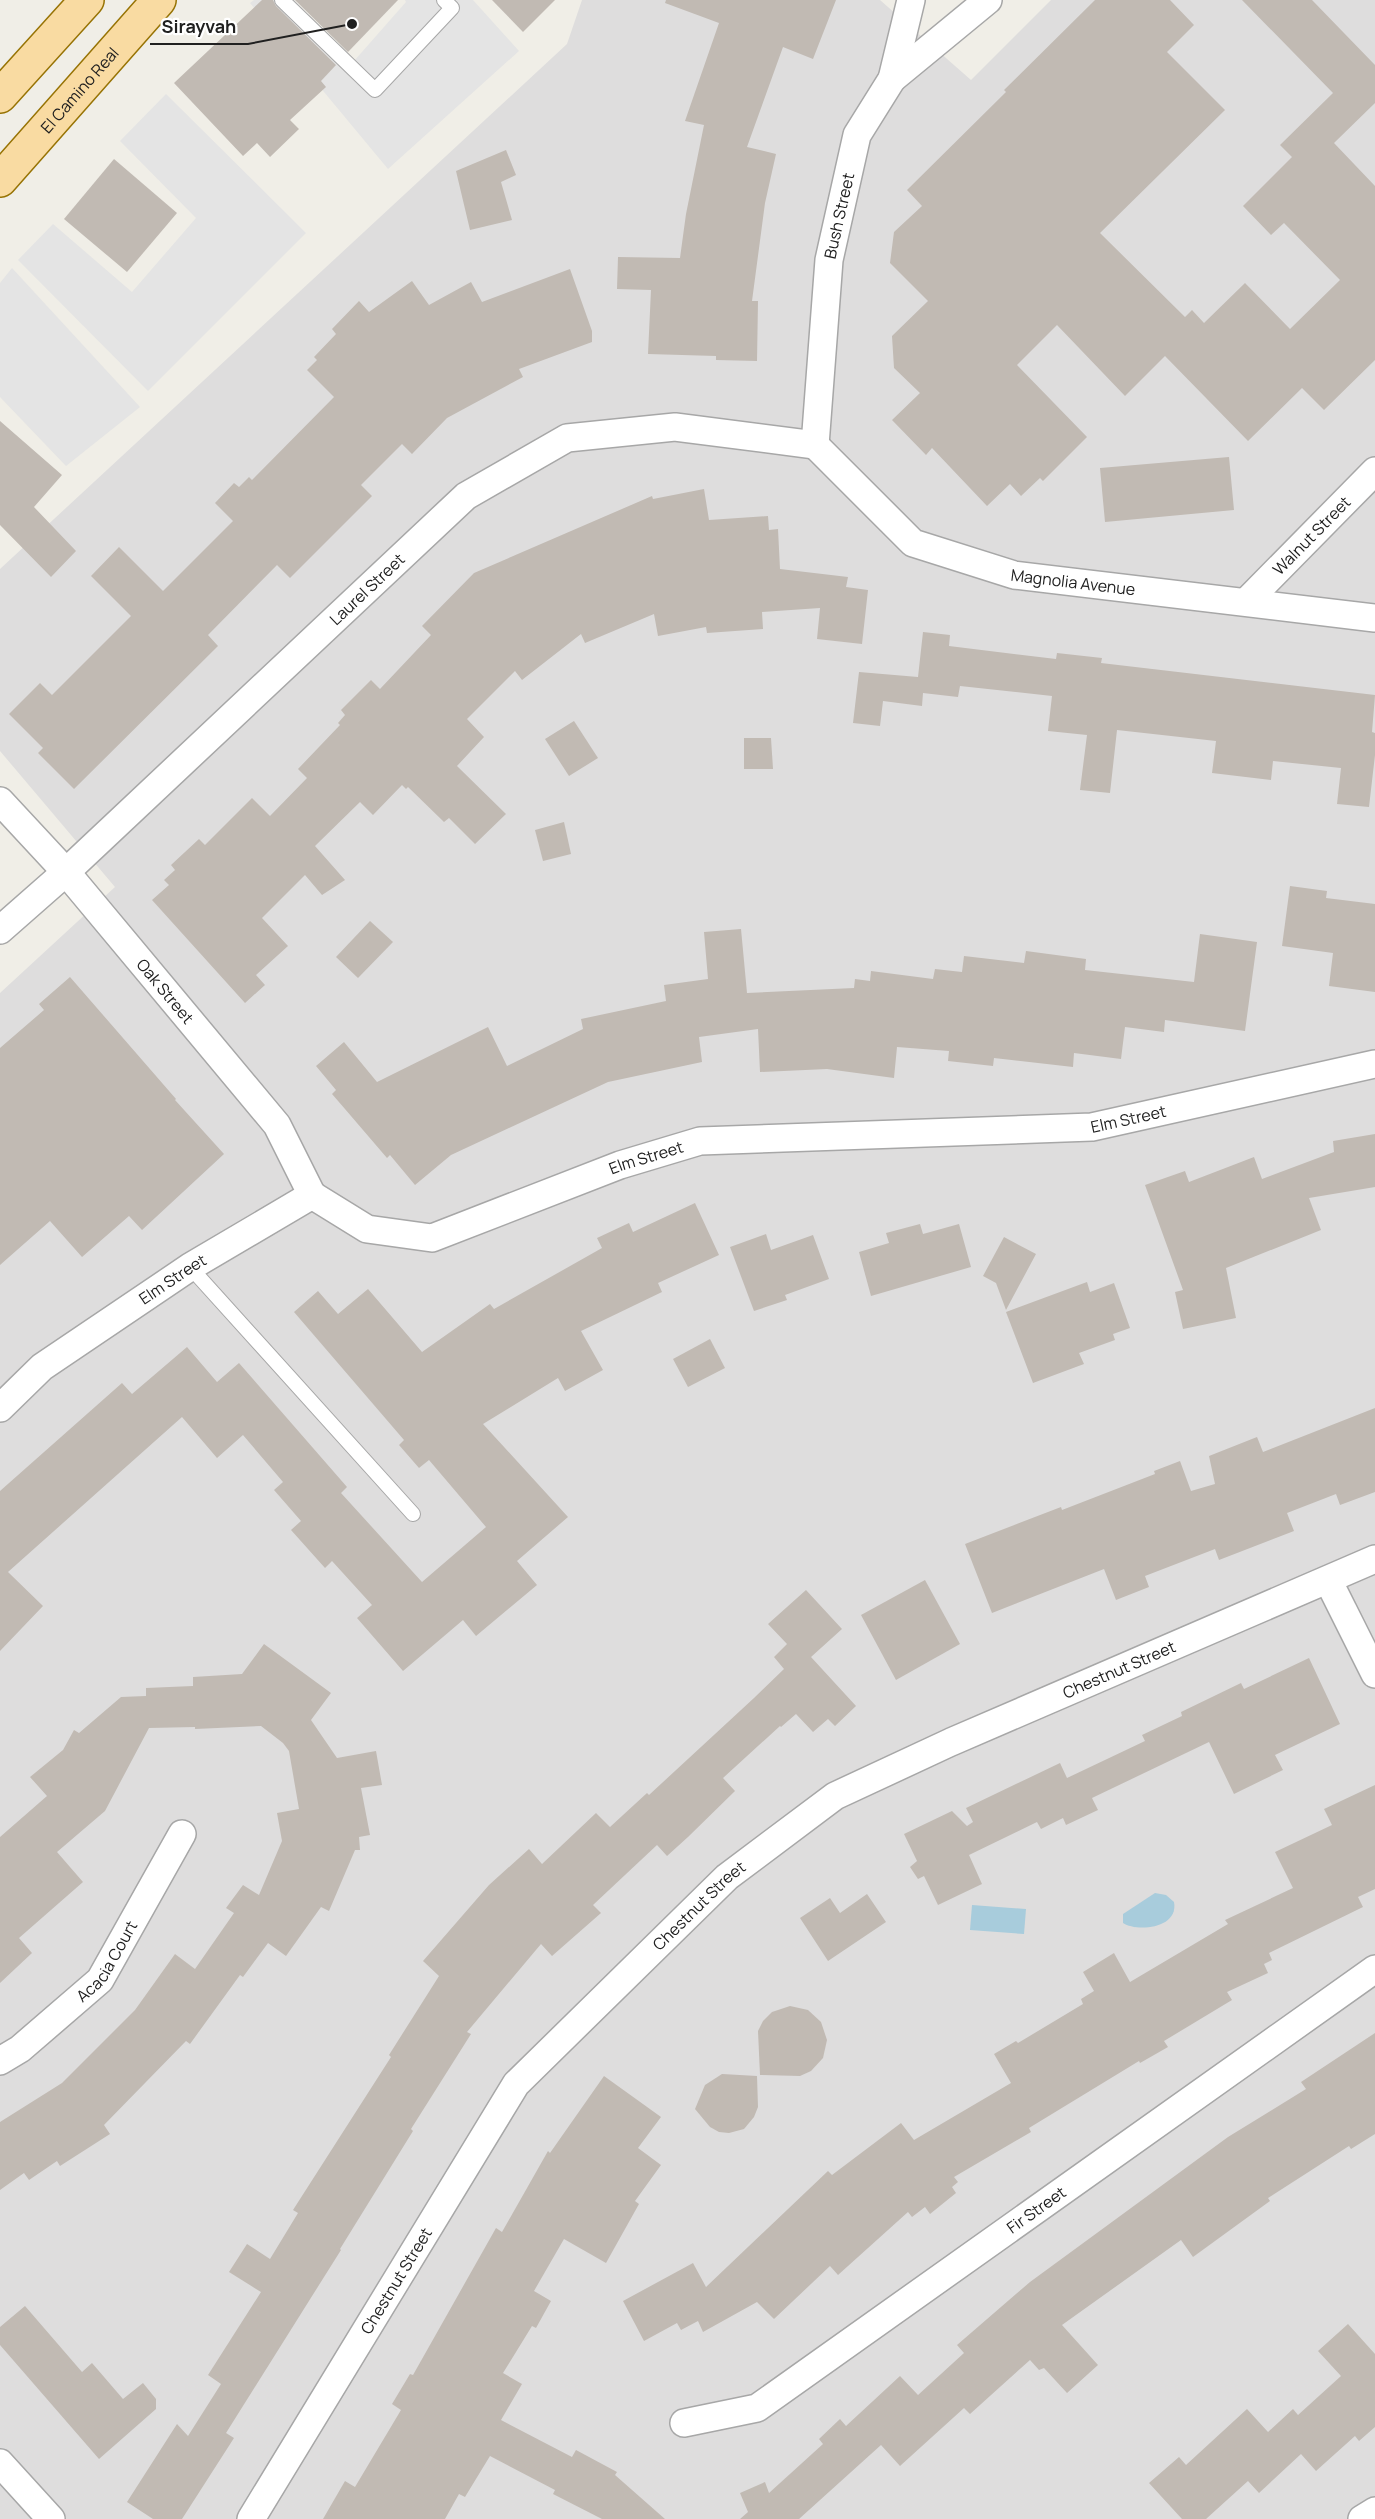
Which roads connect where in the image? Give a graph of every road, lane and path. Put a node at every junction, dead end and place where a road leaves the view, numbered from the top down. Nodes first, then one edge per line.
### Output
1 (87, 0) edge
2 (159, 0) edge
3 (282, 0) edge
4 (444, 0) edge
5 (911, 0) edge
6 (988, 0) edge
7 (892, 80) junction
8 (0, 96) edge
9 (0, 180) edge
10 (815, 445) junction
11 (1375, 471) edge
12 (1246, 602) junction
13 (1375, 618) edge
14 (0, 801) edge
15 (66, 873) junction
16 (0, 930) edge
17 (1375, 1064) edge
18 (312, 1195) junction
19 (190, 1267) junction
20 (0, 1408) edge
21 (413, 1514) dead end
22 (1375, 1559) edge
23 (1328, 1580) junction
24 (1375, 1674) edge
25 (182, 1834) dead end
26 (1375, 1969) edge
27 (0, 2061) edge
28 (684, 2423) dead end
29 (0, 2463) edge
30 (1375, 2511) edge
31 (51, 2519) edge
32 (251, 2519) edge
33 (1362, 2519) edge

1 - 8 main road
2 - 9 main road, El Camino Real
3 - 4 lane
5 - 7 street, Bush Street
6 - 7 street
7 - 10 street, Bush Street
10 - 12 street, Magnolia Avenue
10 - 15 street, Laurel Street
11 - 12 street, Walnut Street
12 - 13 street, Magnolia Avenue
14 - 15 street, Oak Street
15 - 16 street, Laurel Street
15 - 18 street, Oak Street
17 - 18 street, Elm Street
18 - 19 street, Elm Street
19 - 20 street, Elm Street
19 - 21 lane
22 - 23 street, Chestnut Street
23 - 24 street
23 - 32 street, Chestnut Street
25 - 27 street, Acacia Court
26 - 28 street, Fir Street
29 - 31 street
30 - 33 street

